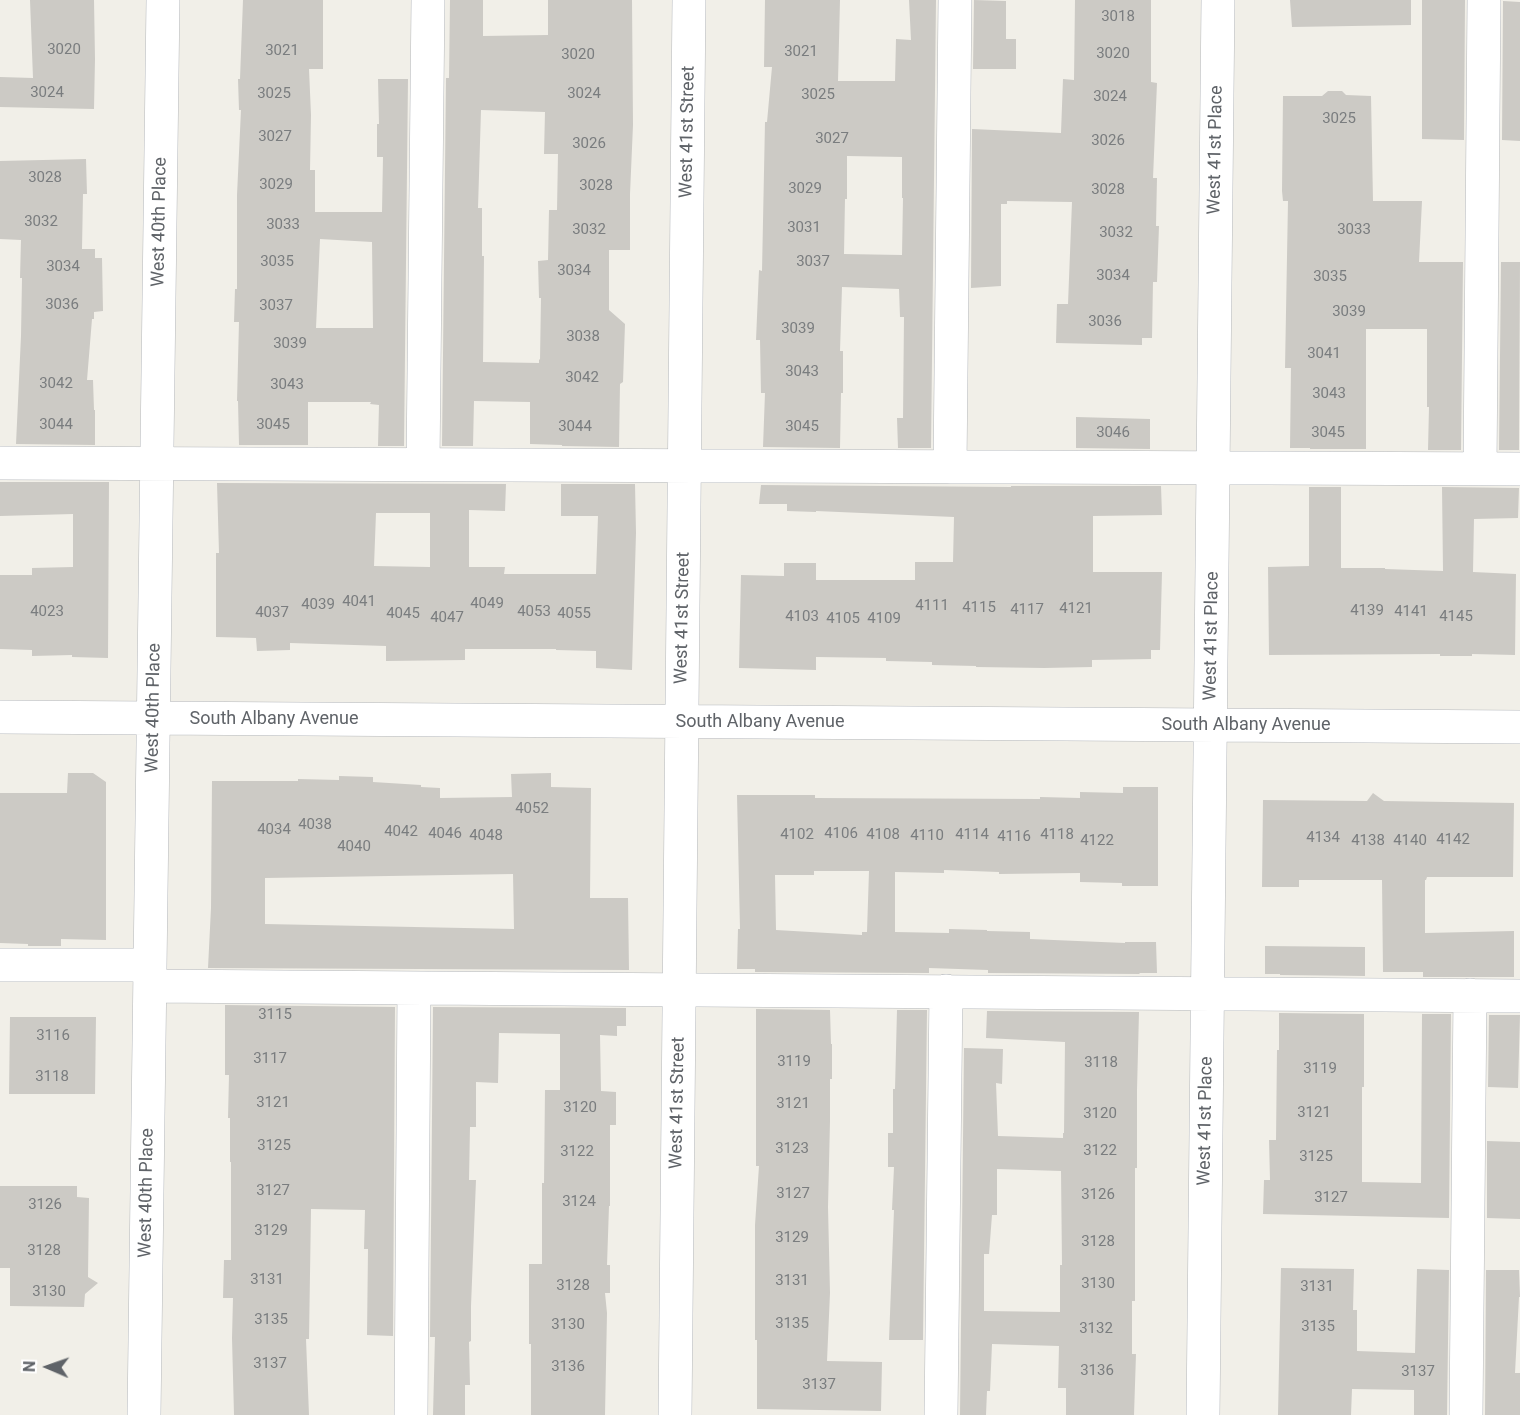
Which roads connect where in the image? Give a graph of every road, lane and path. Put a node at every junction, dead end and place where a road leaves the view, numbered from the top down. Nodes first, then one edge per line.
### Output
1 (163, 0) edge
2 (428, 0) edge
3 (689, 0) edge
4 (955, 0) edge
5 (1218, 0) edge
6 (1484, 0) edge
7 (0, 463) edge
8 (157, 463) junction
9 (423, 464) junction
10 (685, 466) junction
11 (950, 467) junction
12 (1213, 468) junction
13 (1480, 469) junction
14 (1520, 469) edge
15 (0, 717) edge
16 (154, 718) junction
17 (682, 722) junction
18 (1211, 725) junction
19 (1520, 727) edge
20 (0, 964) edge
21 (150, 975) junction
22 (414, 988) junction
23 (679, 990) junction
24 (946, 992) junction
25 (1208, 994) junction
26 (1470, 995) junction
27 (1520, 996) edge
28 (144, 1415) edge
29 (411, 1415) edge
30 (675, 1415) edge
31 (941, 1415) edge
32 (1203, 1415) edge
33 (1466, 1415) edge

1 - 8 street, West 40th Place
2 - 9 street
3 - 10 street, West 41st Street
4 - 11 street
5 - 12 street, West 41st Place
6 - 13 street
7 - 8 street
8 - 9 street
8 - 16 street, West 40th Place
9 - 10 street
10 - 11 street
10 - 17 street, West 41st Street
11 - 12 street
12 - 13 street
12 - 18 street, West 41st Place
13 - 14 street
15 - 16 street, South Albany Avenue
16 - 17 street, South Albany Avenue
16 - 21 street, West 40th Place
17 - 18 street, South Albany Avenue
17 - 23 street, West 41st Street
18 - 19 street, South Albany Avenue
18 - 25 street, West 41st Place
20 - 21 street
21 - 22 street
21 - 28 street, West 40th Place
22 - 23 street
22 - 29 street
23 - 24 street
23 - 30 street, West 41st Street
24 - 25 street
24 - 31 street
25 - 26 street
25 - 32 street, West 41st Place
26 - 27 street
26 - 33 street

